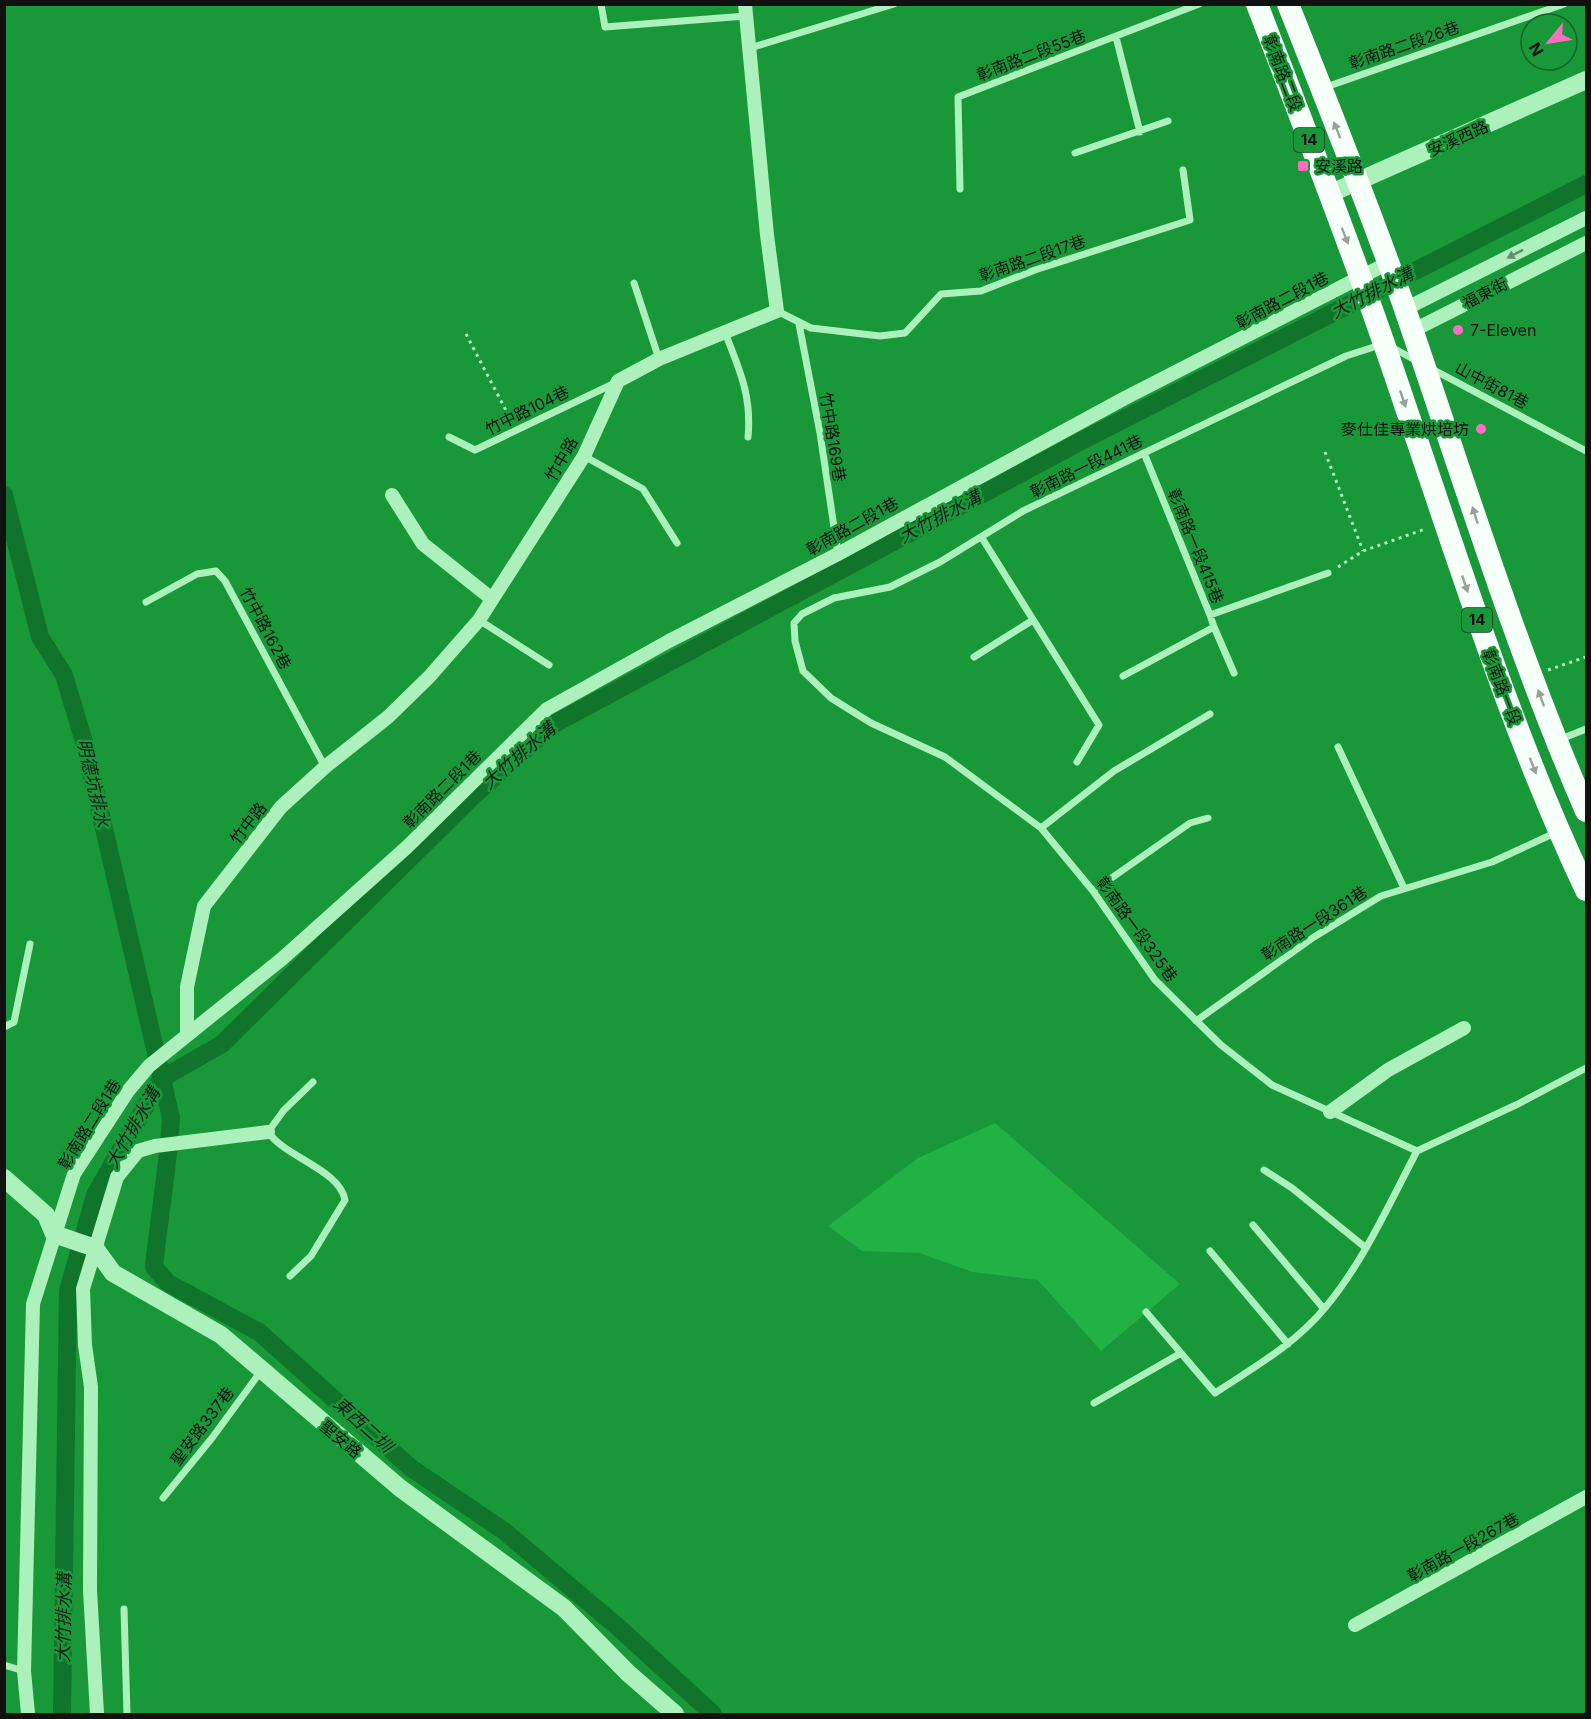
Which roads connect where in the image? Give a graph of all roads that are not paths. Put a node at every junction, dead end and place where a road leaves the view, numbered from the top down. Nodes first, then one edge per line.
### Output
1 (601, 4) edge
2 (894, 4) edge
3 (1199, 4) edge
4 (1257, 4) edge
5 (1288, 4) edge
6 (1564, 4) edge
7 (746, 10) edge
8 (1116, 37) junction
9 (750, 48) junction
10 (1587, 80) edge
11 (1321, 88) junction
12 (1168, 121) dead end
13 (1140, 132) junction
14 (1075, 153) dead end
15 (1183, 170) dead end
16 (1358, 183) junction
17 (960, 189) dead end
18 (1329, 194) junction
19 (1587, 218) edge
20 (1553, 235) junction
21 (1587, 243) edge
22 (1563, 254) junction
23 (1388, 263) junction
24 (1492, 265) junction
25 (1360, 276) junction
26 (634, 283) dead end
27 (1502, 285) junction
28 (777, 311) junction
29 (1374, 316) junction
30 (1408, 320) junction
31 (800, 324) junction
32 (724, 330) junction
33 (1384, 343) junction
34 (659, 359) junction
35 (1424, 365) junction
36 (618, 381) junction
37 (449, 437) dead end
38 (748, 437) dead end
39 (1587, 451) edge
40 (1144, 453) junction
41 (584, 456) junction
42 (392, 495) dead end
43 (982, 538) junction
44 (677, 543) dead end
45 (838, 554) junction
46 (1328, 573) road end
47 (492, 599) junction
48 (146, 602) dead end
49 (802, 614) joint
50 (1210, 615) junction
51 (479, 620) junction
52 (1033, 620) junction
53 (1214, 627) junction
54 (974, 657) dead end
55 (549, 664) dead end
56 (1234, 673) dead end
57 (1123, 676) dead end
58 (1210, 714) dead end
59 (1587, 729) edge
60 (1556, 741) junction
61 (1338, 747) dead end
62 (1077, 762) dead end
63 (325, 767) junction
64 (1587, 811) edge
65 (1208, 818) dead end
66 (1041, 828) junction
67 (1558, 831) junction
68 (1404, 888) junction
69 (1587, 890) edge
70 (1093, 891) junction
71 (30, 944) dead end
72 (1196, 1021) junction
73 (4, 1027) edge
74 (1464, 1028) dead end
75 (187, 1035) junction
76 (1587, 1068) edge
77 (314, 1082) dead end
78 (1330, 1112) junction
79 (267, 1132) junction
80 (1417, 1151) junction
81 (1264, 1170) dead end
82 (6, 1185) edge
83 (1253, 1225) dead end
84 (54, 1234) junction
85 (95, 1248) junction
86 (1366, 1248) junction
87 (1210, 1251) dead end
88 (290, 1276) dead end
89 (1324, 1309) junction
90 (1146, 1312) dead end
91 (1288, 1344) junction
92 (1181, 1353) junction
93 (262, 1369) junction
94 (1094, 1403) dead end
95 (1587, 1497) edge
96 (163, 1498) dead end
97 (124, 1609) dead end
98 (1355, 1625) dead end
99 (4, 1665) edge
100 (24, 1671) junction
101 (28, 1714) edge
102 (97, 1714) edge
103 (127, 1714) edge
104 (675, 1714) edge

1 - 7 lane
2 - 9 lane
3 - 8 lane, 彰南路二段55巷
4 - 18 main road, 彰南路二段 / 14
5 - 11 main road, 彰南路二段 / 14
6 - 11 lane, 彰南路二段26巷
7 - 9 street
8 - 13 lane
8 - 17 lane, 彰南路二段55巷
9 - 28 street
10 - 16 street, 安溪西路
16 -> 11 main road, 彰南路二段 / 14
12 - 13 lane
13 - 14 lane
15 - 31 lane, 彰南路二段17巷
16 - 18 street, 安溪西路
16 - 23 main road, 彰南路二段 / 14
18 -> 25 main road, 彰南路二段 / 14
19 - 20 street, 福東街
20 - 22 street
20 -> 24 street, 福東街
21 - 22 street, 福東街
22 - 27 street, 福東街
23 - 25 street, 彰南路二段1巷
23 - 30 main road, 14
24 - 27 street
24 - 30 street, 福東街
25 - 29 main road, 14
25 - 45 street, 彰南路二段1巷
26 - 34 lane
27 - 30 street, 福東街
28 - 31 lane, 彰南路二段17巷
28 - 32 street
29 - 30 main road
29 - 33 main road, 14
30 - 33 main road, 福東街
30 - 35 main road, 彰南路一段 / 14
31 - 45 lane, 竹中路169巷
32 - 34 street
32 - 38 lane
33 - 35 lane, 山中街81巷
33 - 40 lane, 彰南路一段441巷
33 -> 67 main road, 彰南路一段 / 14
34 - 36 street
35 - 39 lane, 山中街81巷
60 -> 35 main road, 彰南路一段 / 14
36 - 37 lane, 竹中路104巷
36 - 41 street, 竹中路
40 - 43 lane, 彰南路一段441巷
40 - 50 lane, 彰南路一段415巷
41 - 44 lane
41 - 47 street, 竹中路
42 - 47 street
43 - 49 lane, 彰南路一段441巷
43 - 52 lane
45 - 75 street, 彰南路二段1巷
46 - 50 lane, 彰南路一段415巷
47 - 51 street, 竹中路
48 - 63 lane, 竹中路162巷
49 - 66 lane, 彰南路一段325巷
50 - 53 lane
51 - 55 lane
51 - 63 street, 竹中路
52 - 54 lane
52 - 62 lane
53 - 56 lane
53 - 57 lane
58 - 66 lane
59 - 60 lane
60 - 64 main road, 彰南路一段 / 14
61 - 68 lane
63 - 75 street, 竹中路
65 - 70 lane
66 - 70 lane, 彰南路一段325巷
67 - 68 lane, 彰南路一段361巷
67 - 69 main road, 彰南路一段 / 14
68 - 72 lane, 彰南路一段361巷
70 - 72 lane, 彰南路一段325巷
71 - 73 lane
72 - 78 lane, 彰南路一段325巷
74 - 78 street
75 - 84 street, 彰南路二段1巷
76 - 80 lane
77 - 79 lane
78 - 80 lane, 彰南路一段325巷
79 - 85 street
79 - 88 lane
80 - 86 lane
81 - 86 lane
82 - 84 street
83 - 89 lane
84 - 85 street
84 - 100 street, 彰南路二段1巷
85 - 93 street, 聖安路
85 - 102 street
86 - 89 lane
87 - 91 lane
89 - 91 lane
90 - 92 lane
91 - 92 lane
92 - 94 lane
93 - 96 lane, 聖安路337巷
93 - 104 street, 聖安路
95 - 98 street, 彰南路一段267巷
97 - 103 lane
99 - 100 lane
100 - 101 street, 彰南路二段1巷

